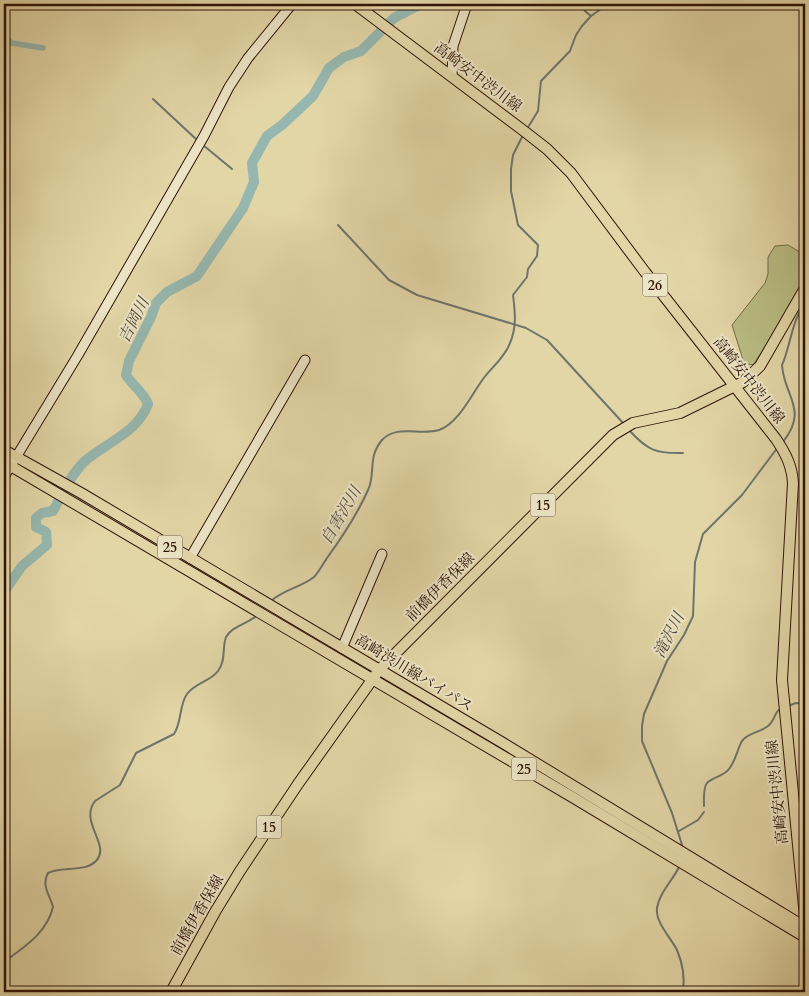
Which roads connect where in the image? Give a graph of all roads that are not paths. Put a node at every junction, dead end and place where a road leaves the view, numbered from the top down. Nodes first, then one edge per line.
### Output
1 (292, 4) edge
2 (355, 4) edge
3 (467, 4) edge
4 (452, 76) junction
5 (805, 288) edge
6 (305, 360) dead end
7 (736, 387) junction
8 (4, 450) edge
9 (10, 461) edge
10 (4, 478) edge
11 (382, 554) dead end
12 (190, 558) junction
13 (342, 648) junction
14 (379, 670) junction
15 (372, 679) junction
16 (677, 855) junction
17 (693, 864) junction
18 (805, 917) edge
19 (805, 928) edge
20 (805, 937) edge
21 (171, 992) edge

1 - 9 street
2 - 4 main road, 高崎安中渋川線 / 26
3 - 4 street
4 - 7 main road, 高崎安中渋川線 / 26
5 - 7 main road, 前橋伊香保線 / 15
6 - 12 street
7 - 14 main road, 前橋伊香保線 / 15
7 - 18 main road, 高崎安中渋川線 / 26
8 - 9 main road, 高崎渋川線バイパス / 25
9 - 10 street
9 - 12 main road, 高崎渋川線バイパス / 25
9 - 15 main road, 高崎渋川線バイパス / 25
11 - 13 street
12 - 13 main road, 高崎渋川線バイパス / 25
13 - 14 main road, 高崎渋川線バイパス / 25
14 - 15 main road, 前橋伊香保線 / 15
14 - 16 main road, 高崎渋川線バイパス / 25
15 - 16 main road, 高崎渋川線バイパス / 25
15 - 21 main road, 前橋伊香保線 / 15
16 - 17 main road, 高崎渋川線バイパス / 25
17 - 19 main road, 高崎渋川線バイパス / 25
17 - 20 main road, 高崎渋川線バイパス / 25

